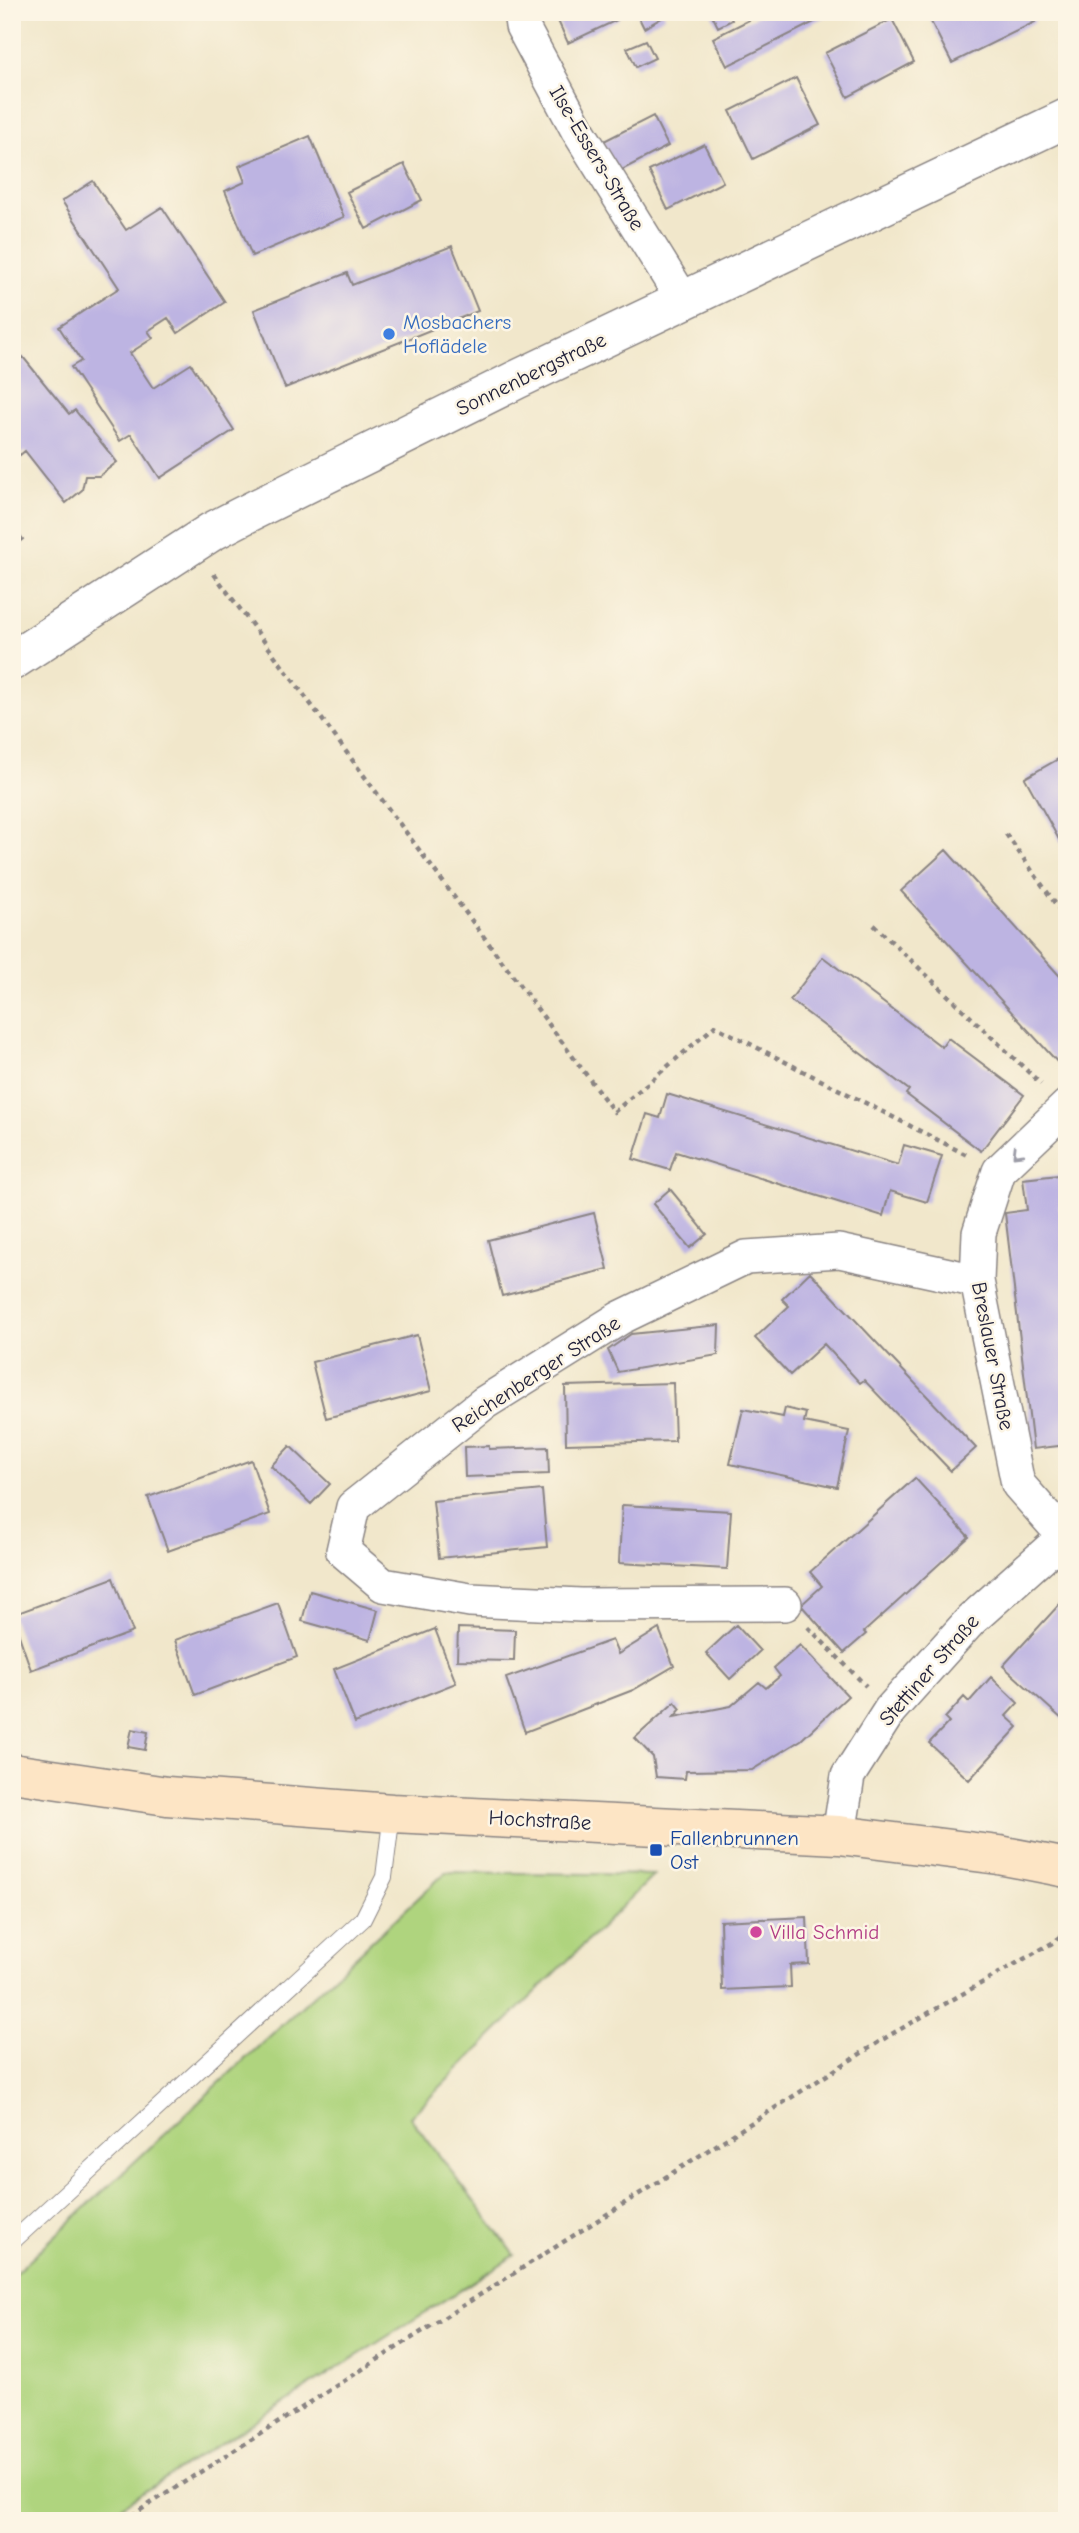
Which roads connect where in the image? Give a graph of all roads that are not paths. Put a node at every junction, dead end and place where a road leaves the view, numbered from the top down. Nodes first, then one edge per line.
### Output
1 (520, 12) edge
2 (1067, 118) edge
3 (683, 300) junction
4 (12, 661) edge
5 (1066, 1107) edge
6 (977, 1281) junction
7 (1065, 1535) edge
8 (785, 1604) road end
9 (12, 1773) edge
10 (392, 1813) junction
11 (839, 1835) junction
12 (1067, 1868) edge
13 (12, 2242) edge

1 - 3 street, Ilse-Essers-Straße
2 - 3 street, Sonnenbergstraße
3 - 4 street, Sonnenbergstraße
5 -> 6 street, Breslauer Straße
6 - 7 street, Breslauer Straße
6 - 8 street, Reichenberger Straße
7 - 11 street, Stettiner Straße
9 - 10 main road, Hochstraße
10 - 11 main road, Hochstraße
10 - 13 lane
11 - 12 main road, Hochstraße

